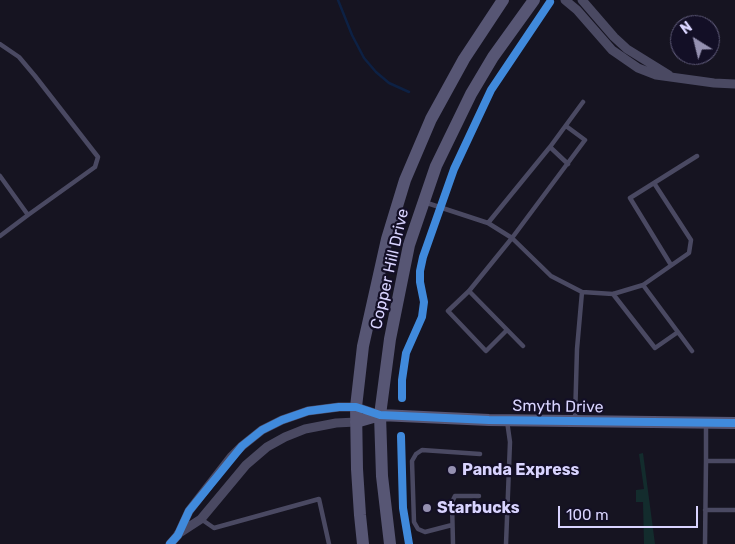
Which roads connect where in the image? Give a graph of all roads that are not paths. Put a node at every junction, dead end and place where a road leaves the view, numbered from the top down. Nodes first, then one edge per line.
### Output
1 (503, 0) edge
2 (534, 0) edge
3 (565, 0) edge
4 (582, 0) edge
5 (0, 44) edge
6 (672, 76) junction
7 (735, 84) edge
8 (583, 102) dead end
9 (566, 126) junction
10 (550, 148) junction
11 (697, 156) dead end
12 (568, 164) junction
13 (0, 176) edge
14 (654, 183) junction
15 (423, 202) junction
16 (28, 215) junction
17 (488, 224) junction
18 (0, 236) edge
19 (512, 238) junction
20 (671, 265) junction
21 (643, 285) junction
22 (469, 291) junction
23 (582, 292) junction
24 (613, 294) junction
25 (506, 331) junction
26 (678, 332) junction
27 (523, 346) dead end
28 (692, 351) dead end
29 (356, 407) junction
30 (380, 415) junction
31 (507, 420) junction
32 (574, 421) junction
33 (356, 422) junction
34 (706, 423) junction
35 (735, 423) edge
36 (480, 454) dead end
37 (706, 461) junction
38 (735, 461) edge
39 (480, 496) dead end
40 (706, 510) junction
41 (735, 510) edge
42 (201, 519) junction
43 (452, 525) junction
44 (178, 535) junction
45 (170, 544) edge
46 (329, 544) edge
47 (363, 544) edge
48 (390, 544) edge
49 (453, 544) edge
50 (506, 544) edge
51 (705, 544) edge

1 - 29 main road, Copper Hill Drive
2 - 15 main road, Copper Hill Drive
3 - 6 street
4 - 6 street
5 - 16 lane
6 - 7 street
8 - 9 lane
9 - 10 lane
9 - 12 lane
10 - 12 lane
10 - 17 lane
11 - 14 lane
12 - 19 lane
13 - 16 lane
14 - 20 lane
14 - 20 lane
15 - 17 lane
15 - 30 main road, Copper Hill Drive
16 - 18 lane
17 - 19 lane
19 - 22 lane
19 - 23 lane
20 - 21 lane
21 - 24 lane
21 - 26 lane
22 - 25 lane
22 - 25 lane
23 - 24 lane
23 - 32 lane
24 - 26 lane
25 - 27 lane
26 - 28 lane
29 - 30 street
29 - 33 main road, Copper Hill Drive
29 - 44 street
30 - 31 main road, Smyth Drive
30 - 33 main road, Smyth Drive
30 - 48 main road, Copper Hill Drive
31 - 32 main road, Smyth Drive
31 - 50 lane
32 - 34 main road, Smyth Drive
33 - 42 street
33 - 47 main road, Copper Hill Drive
34 - 35 main road, Smyth Drive
34 - 37 lane
36 - 43 lane
37 - 38 lane
37 - 40 lane
39 - 43 lane
40 - 41 lane
40 - 51 lane
42 - 44 street
42 - 46 lane
43 - 49 lane
44 - 45 street

